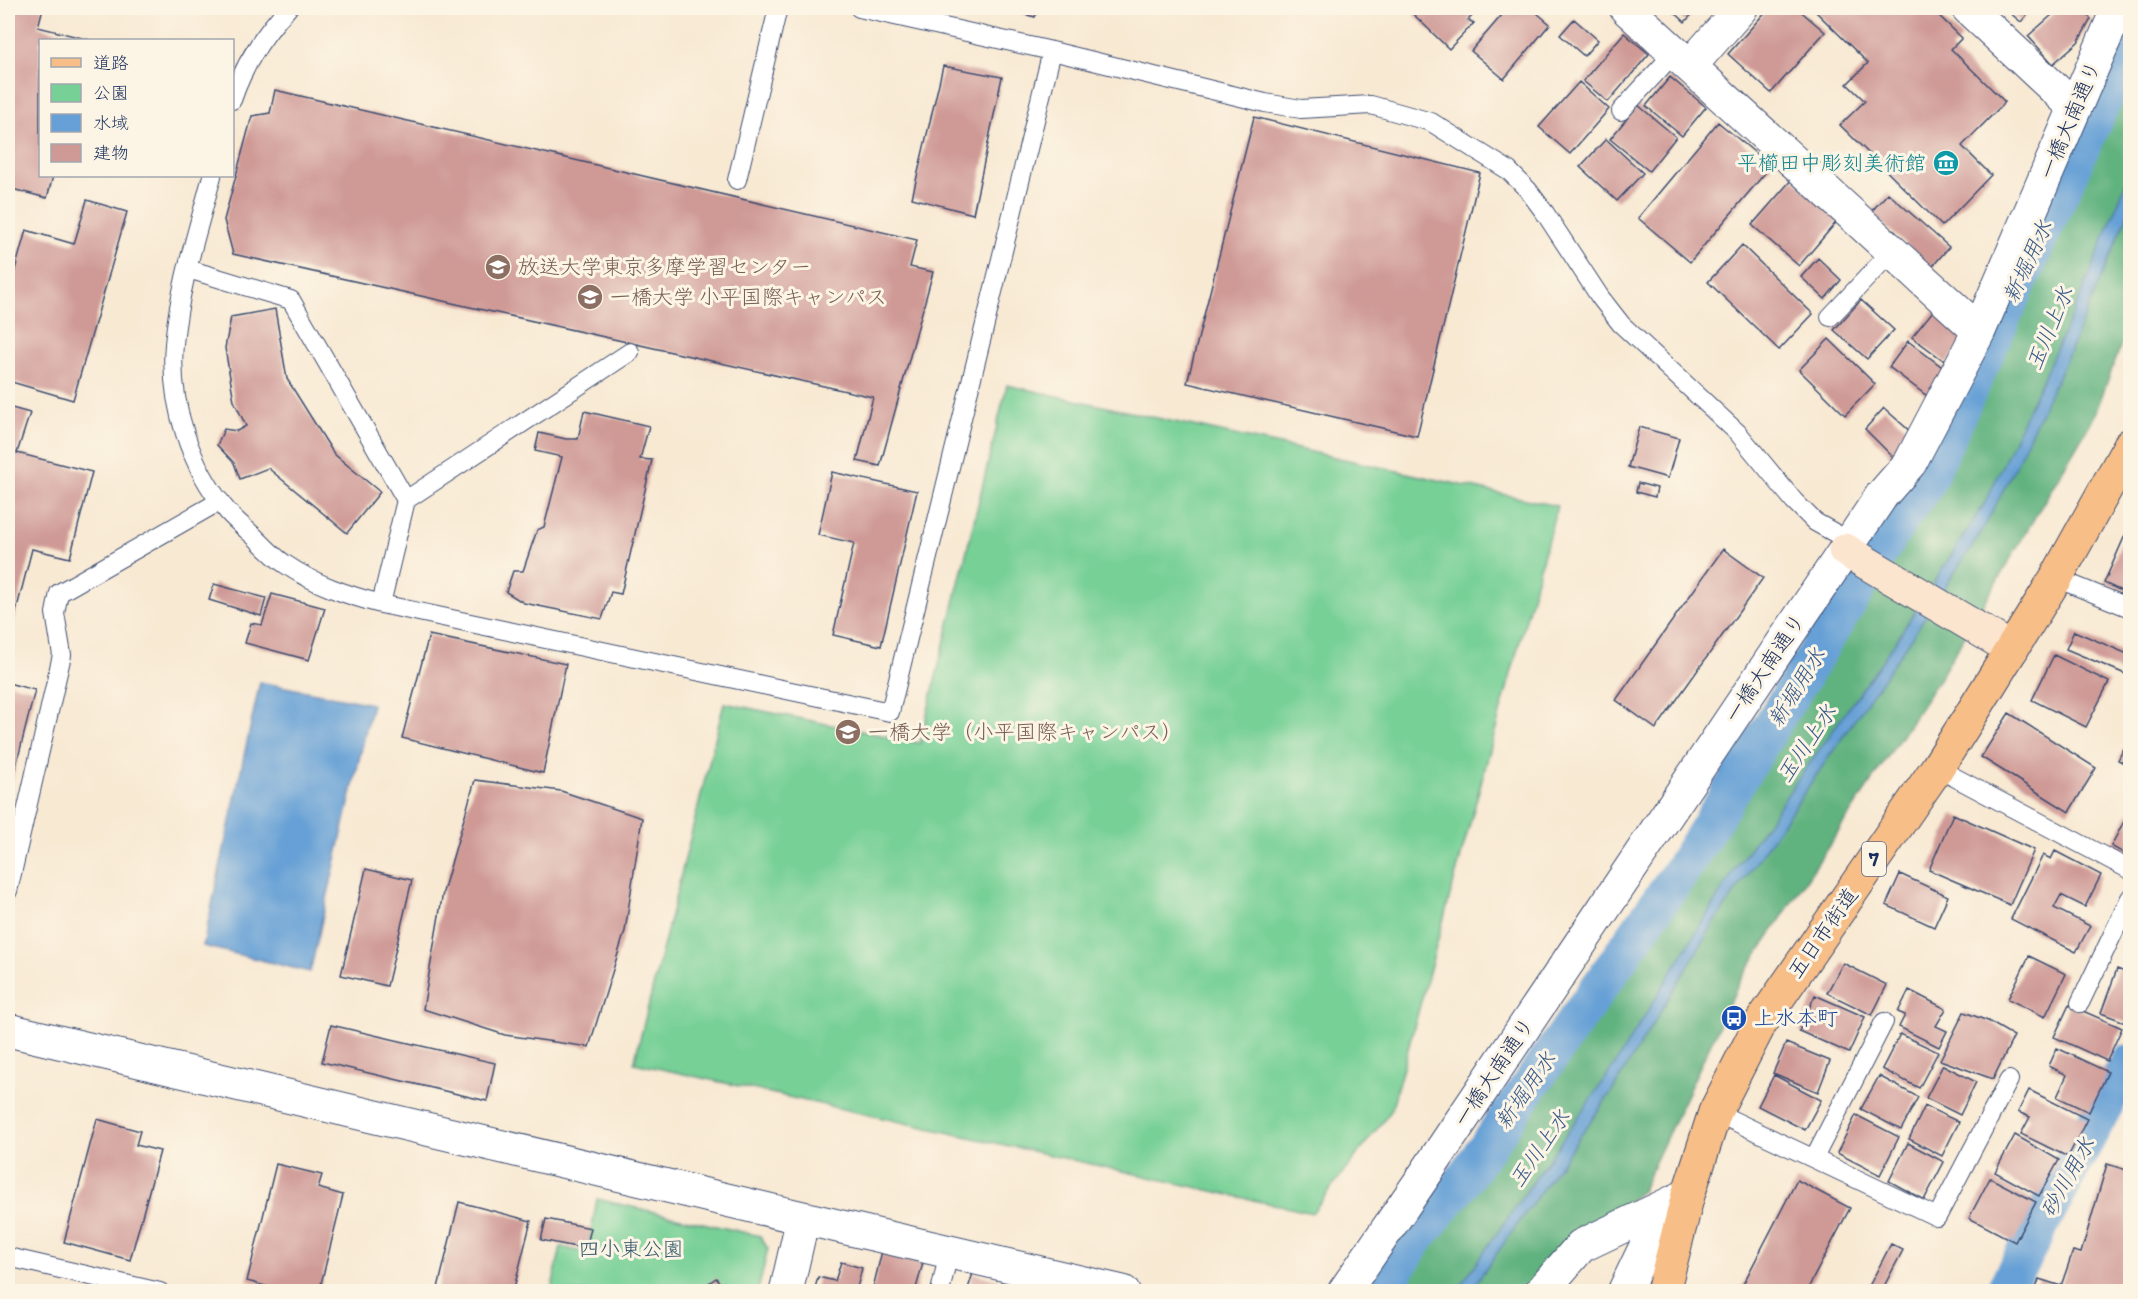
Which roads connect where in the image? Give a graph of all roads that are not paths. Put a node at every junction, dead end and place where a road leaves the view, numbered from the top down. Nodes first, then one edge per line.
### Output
1 (288, 8) edge
2 (778, 8) edge
3 (859, 8) edge
4 (1626, 8) edge
5 (1741, 8) edge
6 (1968, 8) edge
7 (2118, 8) edge
8 (1052, 51) junction
9 (1682, 59) junction
10 (234, 94) edge
11 (2075, 108) junction
12 (1621, 111) dead end
13 (212, 177) edge
14 (737, 180) dead end
15 (1892, 251) junction
16 (188, 269) junction
17 (1830, 317) dead end
18 (1979, 331) junction
19 (630, 352) dead end
20 (2130, 445) edge
21 (406, 500) junction
22 (220, 501) junction
23 (1858, 555) junction
24 (2056, 578) junction
25 (381, 604) junction
26 (2130, 608) edge
27 (2012, 649) junction
28 (1937, 768) junction
29 (2130, 870) edge
30 (8, 891) edge
31 (2130, 898) edge
32 (2080, 1003) dead end
33 (1884, 1022) dead end
34 (8, 1030) edge
35 (2009, 1080) dead end
36 (1715, 1112) junction
37 (1814, 1158) junction
38 (1684, 1209) junction
39 (803, 1218) junction
40 (949, 1252) junction
41 (8, 1257) edge
42 (1079, 1286) edge
43 (160, 1292) edge
44 (786, 1292) edge
45 (940, 1292) edge
46 (1124, 1292) edge
47 (1344, 1292) edge
48 (1541, 1292) edge
49 (1624, 1292) edge
50 (1663, 1292) edge

1 - 10 lane
2 - 14 lane
3 - 8 lane
4 - 9 street
5 - 9 street
6 - 11 street
7 - 11 street, 一橋大南通り
8 - 23 lane
8 - 25 lane
9 - 12 lane
9 - 15 street
11 - 18 street, 一橋大南通り
13 - 16 lane
15 - 17 lane
15 - 18 street
16 - 21 lane
16 - 22 lane
18 - 23 street, 一橋大南通り
19 - 21 lane
20 - 24 main road, 五日市街道 / 7
21 - 25 lane
22 - 25 lane
22 - 30 lane
23 - 27 street
23 - 47 street, 一橋大南通り
24 - 26 lane
24 - 27 main road, 五日市街道 / 7
27 - 28 main road, 五日市街道 / 7
28 - 29 lane
28 - 36 main road, 五日市街道 / 7
31 - 32 lane
33 - 37 lane
34 - 39 street
35 - 37 lane
36 - 37 lane
36 - 38 main road, 五日市街道 / 7
38 - 48 street
38 - 49 street
38 - 50 main road, 五日市街道 / 7
39 - 40 street
39 - 44 street
40 - 42 street
40 - 45 lane
41 - 43 lane
42 - 46 street

